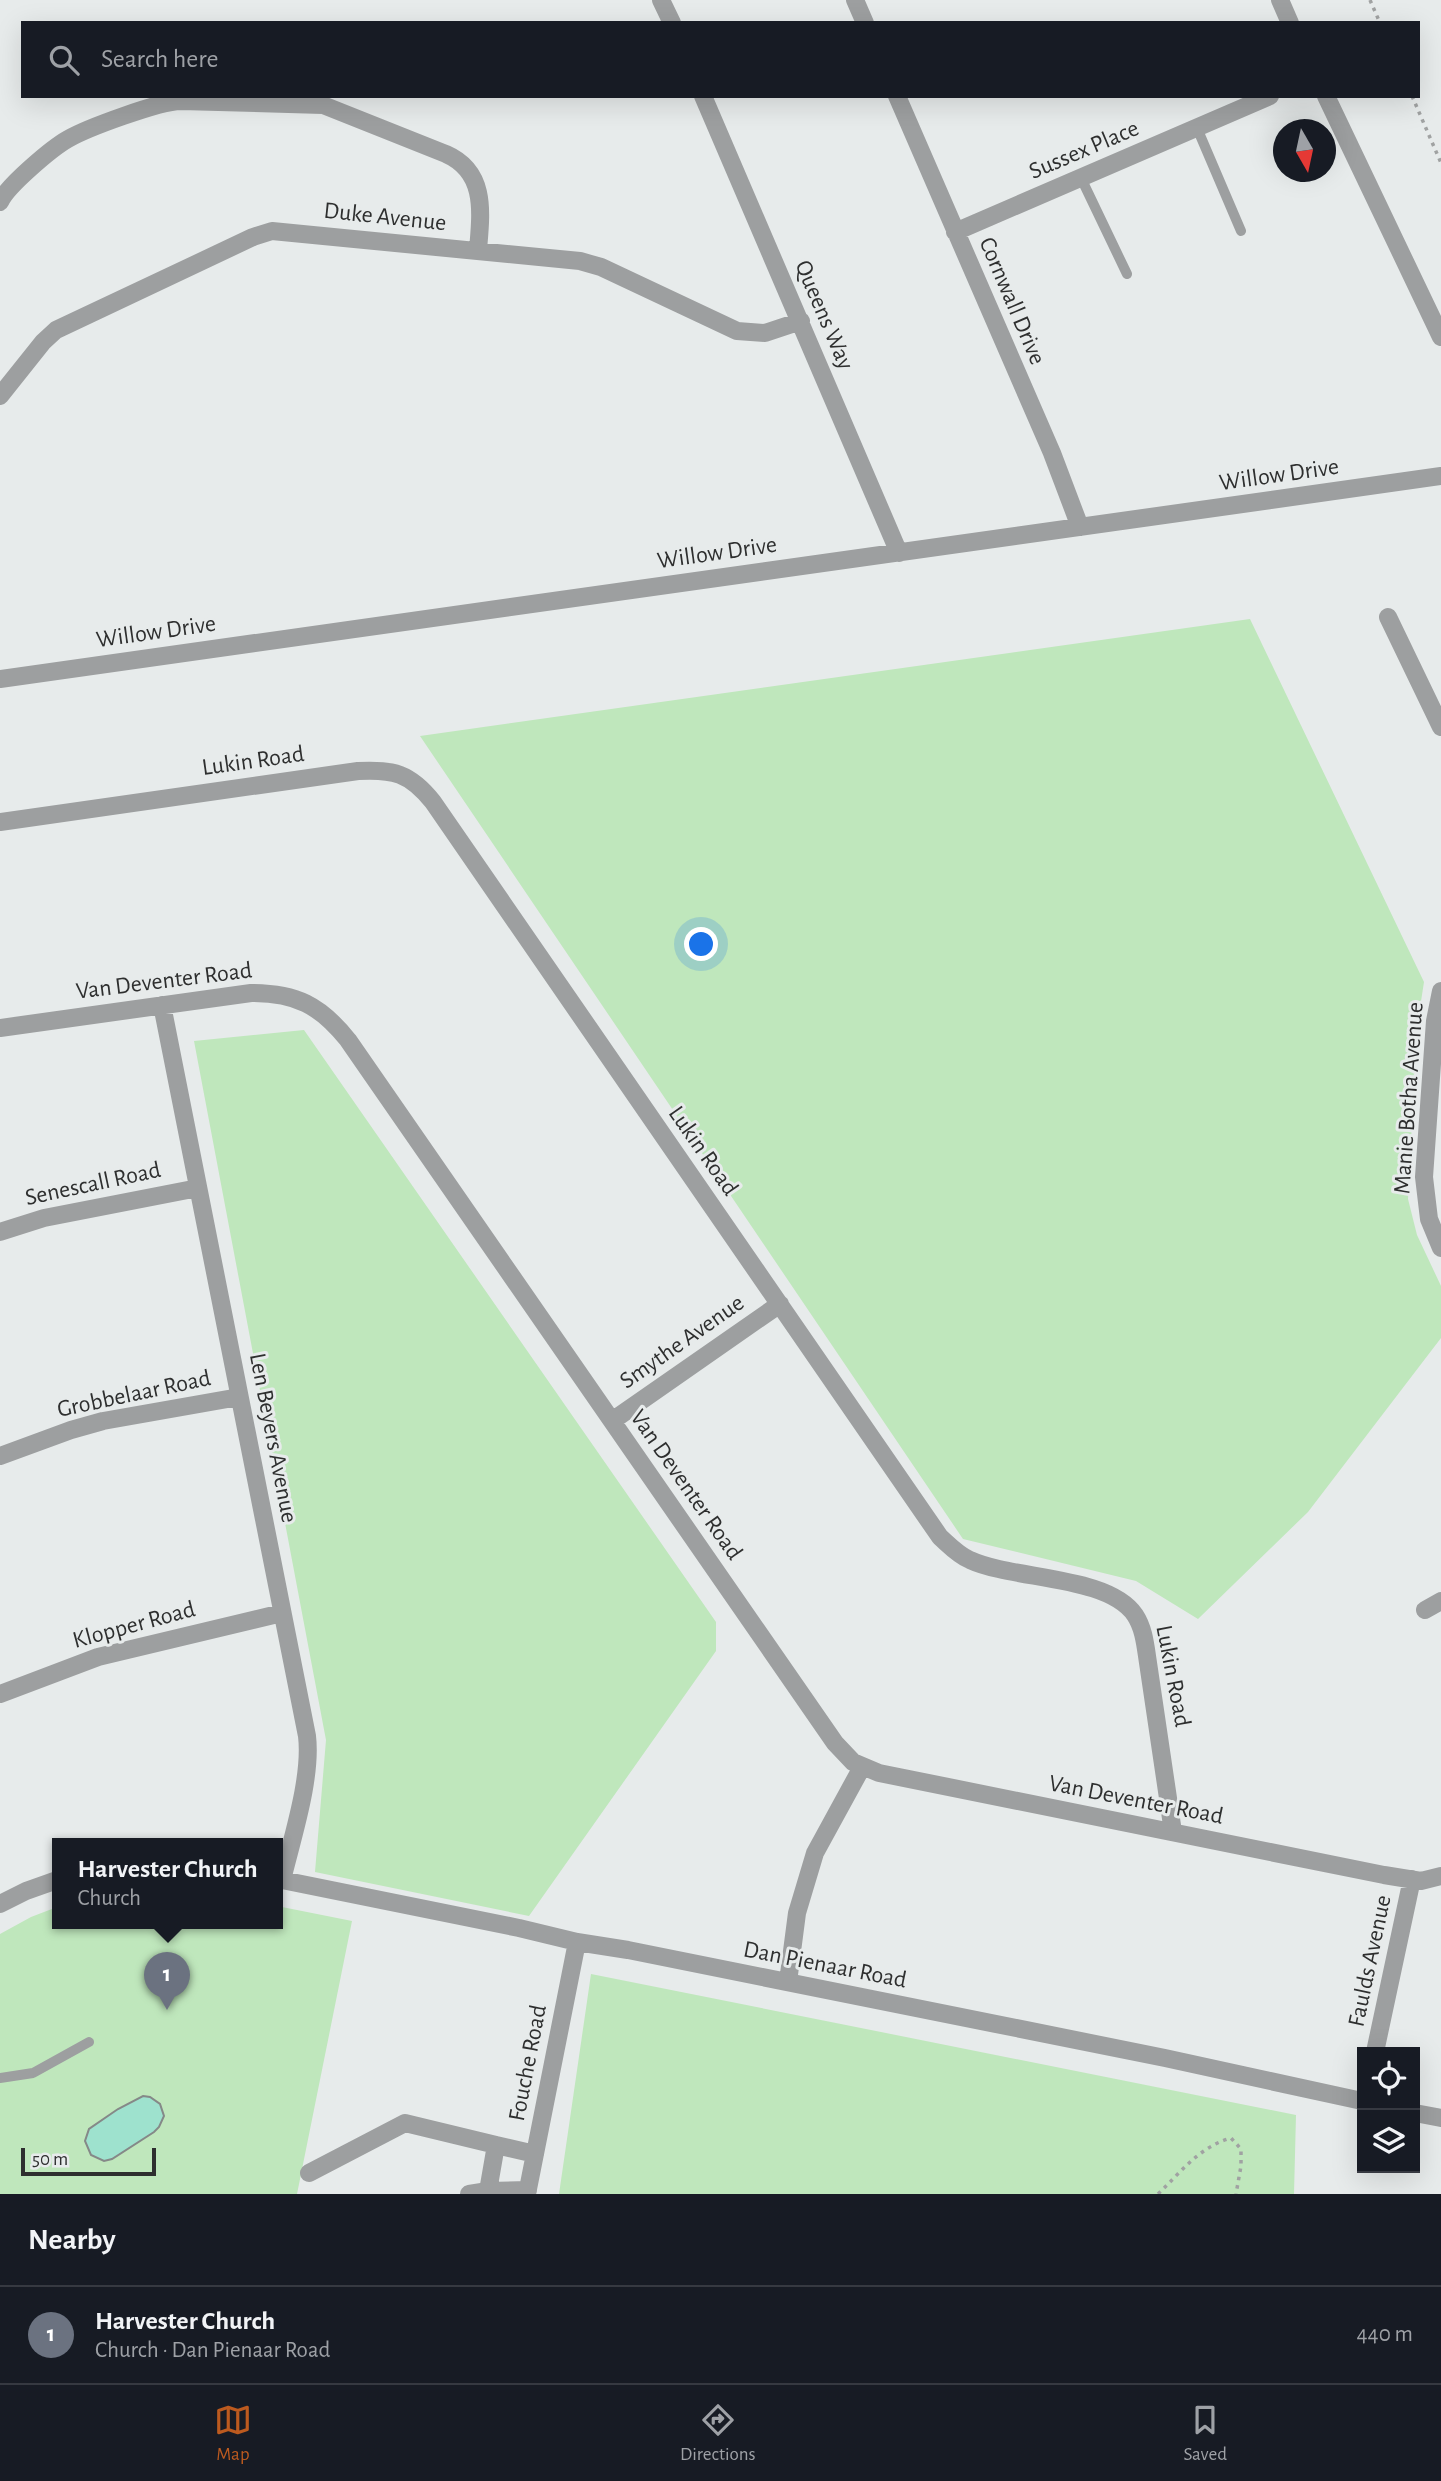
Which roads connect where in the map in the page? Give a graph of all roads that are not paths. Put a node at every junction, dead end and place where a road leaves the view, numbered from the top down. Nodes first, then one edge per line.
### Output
1 (661, 0) edge
2 (855, 0) edge
3 (1280, 0) edge
4 (671, 21) edge
5 (864, 21) edge
6 (1289, 21) edge
7 (704, 98) edge
8 (898, 98) edge
9 (1265, 98) edge
10 (1327, 98) edge
11 (1197, 128) junction
12 (1082, 178) junction
13 (0, 202) edge
14 (1241, 231) dead end
15 (955, 232) junction
16 (478, 250) junction
17 (1127, 274) dead end
18 (801, 321) junction
19 (1441, 337) edge
20 (0, 395) edge
21 (1441, 476) edge
22 (1080, 527) junction
23 (899, 553) junction
24 (1388, 617) dead end
25 (0, 679) edge
26 (1441, 727) edge
27 (0, 822) edge
28 (1441, 991) edge
29 (162, 1005) junction
30 (0, 1028) edge
31 (198, 1188) junction
32 (0, 1232) edge
33 (1441, 1248) edge
34 (779, 1304) junction
35 (239, 1397) junction
36 (612, 1421) junction
37 (0, 1457) edge
38 (282, 1613) junction
39 (0, 1693) edge
40 (862, 1767) junction
41 (1173, 1832) junction
42 (283, 1864) edge
43 (1441, 1876) edge
44 (1412, 1879) junction
45 (283, 1881) edge
46 (52, 1882) edge
47 (0, 1904) edge
48 (577, 1942) junction
49 (788, 1982) junction
50 (89, 2042) dead end
51 (1376, 2047) edge
52 (0, 2078) edge
53 (1357, 2100) edge
54 (1420, 2114) edge
55 (1441, 2118) edge
56 (496, 2145) junction
57 (535, 2154) junction
58 (309, 2173) dead end
59 (488, 2191) junction
60 (527, 2192) edge
61 (469, 2194) edge

1 - 4 street
2 - 5 street
3 - 6 street
7 - 18 street, Queens Way
8 - 15 street, Cornwall Drive
9 - 11 street, Sussex Place
10 - 19 street
11 - 12 street, Sussex Place
11 - 14 lane
12 - 15 street, Sussex Place
12 - 17 lane
13 - 16 street
15 - 22 street, Cornwall Drive
16 - 18 street, Duke Avenue
16 - 20 street, Duke Avenue
18 - 23 street, Queens Way
21 - 22 street, Willow Drive
22 - 23 street, Willow Drive
23 - 25 street, Willow Drive
24 - 26 street
27 - 34 street, Lukin Road
28 - 33 street, Manie Botha Avenue
29 - 30 street, Van Deventer Road
29 - 31 street, Len Beyers Avenue
29 - 36 street, Van Deventer Road
31 - 32 street, Senescall Road
31 - 35 street, Len Beyers Avenue
34 - 36 street, Smythe Avenue
34 - 41 street, Lukin Road
35 - 37 street, Grobbelaar Road
35 - 38 street, Len Beyers Avenue
36 - 40 street, Van Deventer Road
38 - 39 street, Klopper Road
38 - 42 street, Len Beyers Avenue
40 - 41 street, Van Deventer Road
40 - 49 street
41 - 44 street, Van Deventer Road
43 - 44 street, Van Deventer Road
44 - 51 street, Faulds Avenue
45 - 48 street, Dan Pienaar Road
46 - 47 street
48 - 49 street, Dan Pienaar Road
48 - 57 street, Fouche Road
49 - 53 street, Dan Pienaar Road
50 - 52 lane
54 - 55 street
56 - 57 street
56 - 58 street
56 - 59 street
57 - 60 street, Fouche Road
59 - 60 street
59 - 61 street

